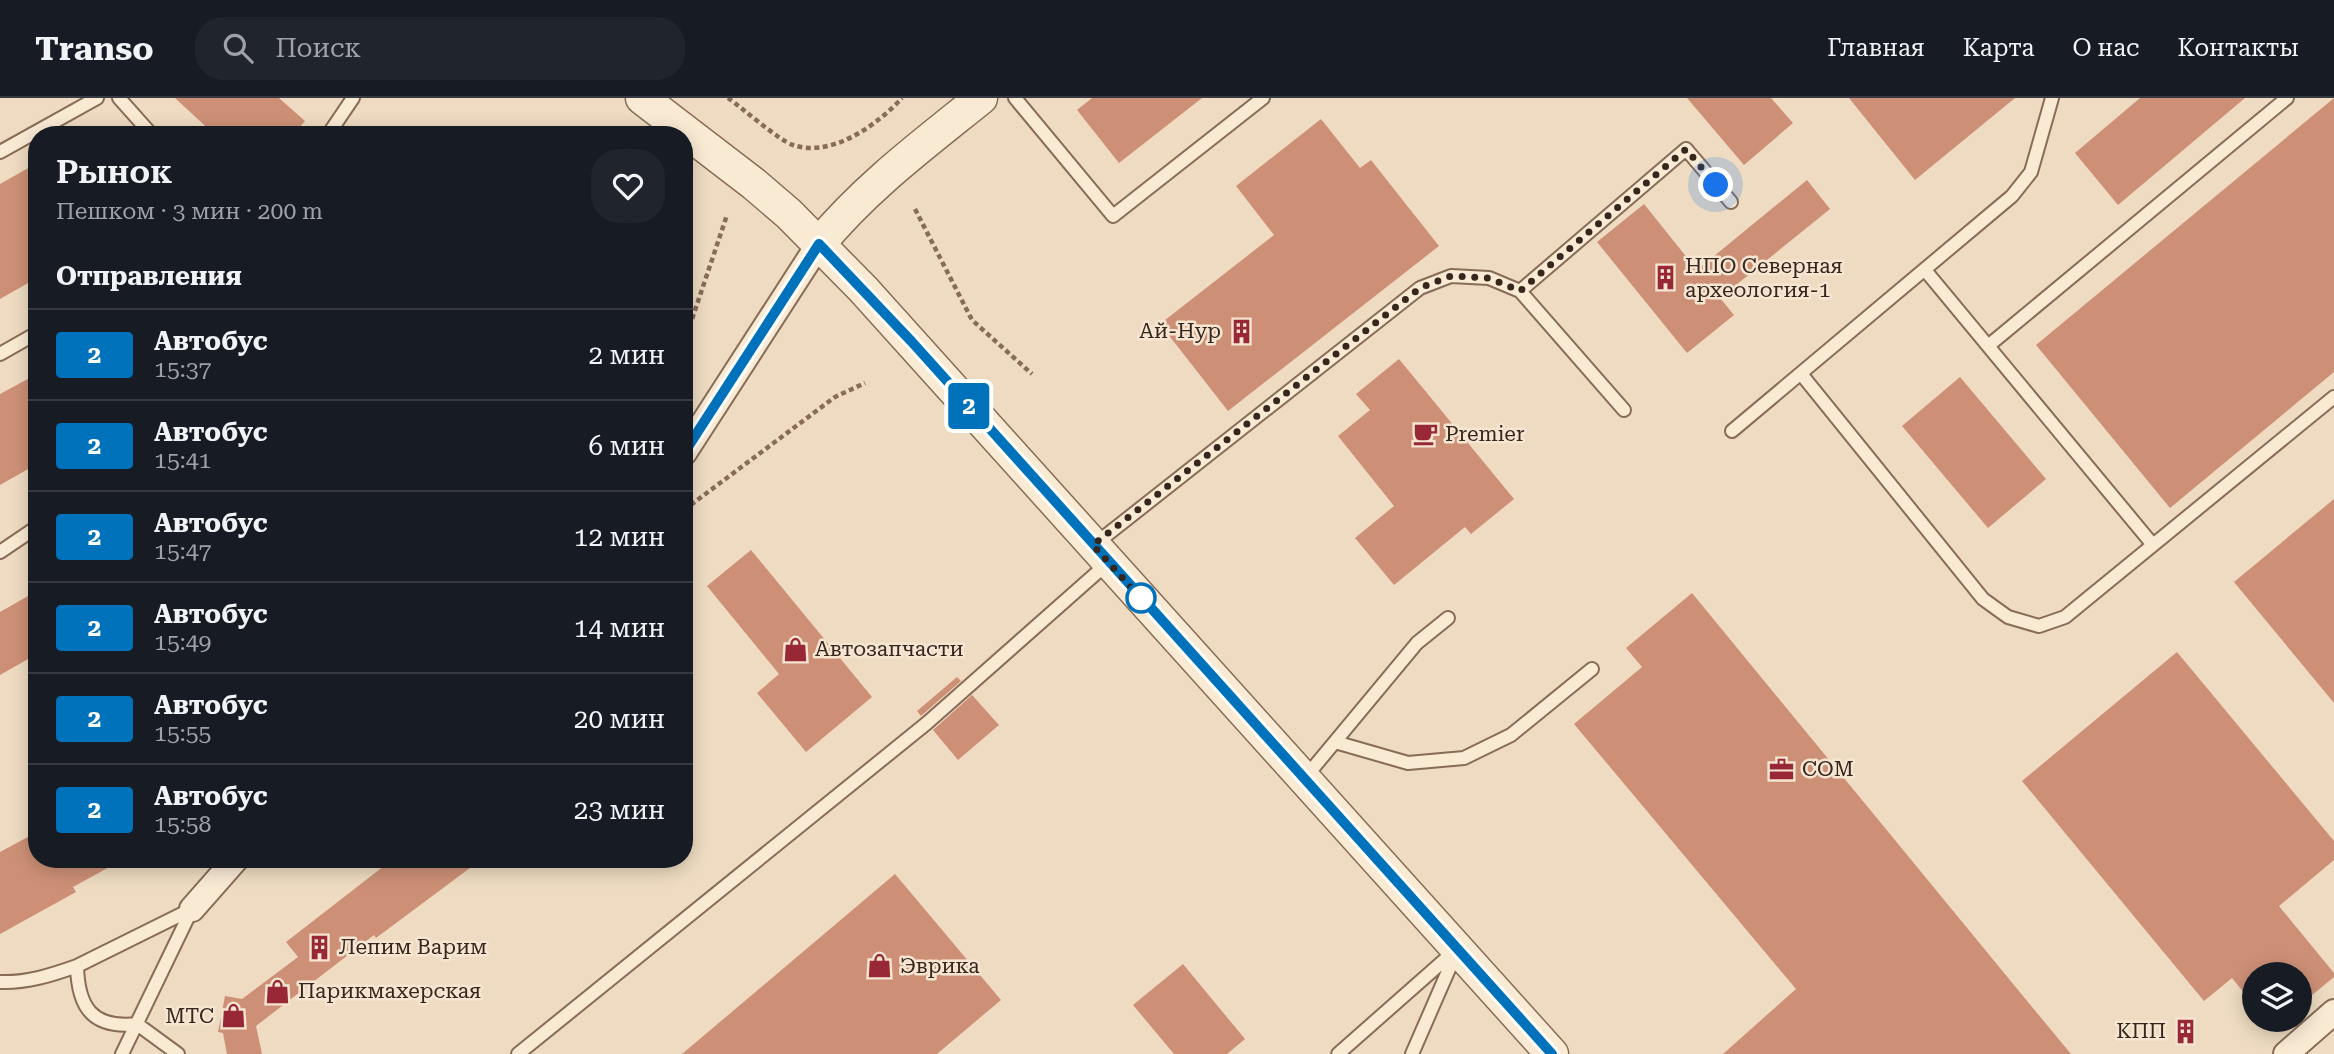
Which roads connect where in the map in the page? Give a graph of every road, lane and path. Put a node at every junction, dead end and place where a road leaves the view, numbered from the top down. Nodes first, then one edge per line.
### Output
1 (97, 98) edge
2 (119, 98) edge
3 (353, 98) edge
4 (642, 98) edge
5 (728, 98) edge
6 (902, 98) edge
7 (981, 98) edge
8 (1015, 98) edge
9 (1263, 98) edge
10 (2052, 98) edge
11 (2287, 98) edge
12 (47, 126) edge
13 (144, 126) edge
14 (334, 126) edge
15 (678, 126) edge
16 (28, 136) edge
17 (693, 137) edge
18 (0, 152) edge
19 (1731, 202) dead end
20 (915, 209) dead end
21 (727, 215) dead end
22 (819, 244) junction
23 (1925, 270) junction
24 (1520, 291) junction
25 (693, 316) edge
26 (28, 338) edge
27 (1988, 346) junction
28 (0, 354) edge
29 (1032, 374) dead end
30 (1802, 375) junction
31 (865, 383) dead end
32 (2334, 397) edge
33 (1624, 410) dead end
34 (1732, 431) dead end
35 (693, 439) edge
36 (693, 503) edge
37 (28, 533) edge
38 (2153, 545) junction
39 (0, 552) edge
40 (1101, 554) junction
41 (1448, 618) dead end
42 (1592, 669) dead end
43 (1335, 742) junction
44 (1304, 779) junction
45 (228, 868) edge
46 (192, 909) junction
47 (1457, 949) junction
48 (77, 965) junction
49 (0, 982) edge
50 (2334, 1012) edge
51 (137, 1024) junction
52 (122, 1054) edge
53 (178, 1054) edge
54 (517, 1054) edge
55 (1338, 1054) edge
56 (1412, 1054) edge
57 (1552, 1054) edge
58 (2286, 1054) edge

1 - 12 lane
2 - 13 lane
3 - 14 lane
4 - 15 street
5 - 6 path
7 - 22 street
8 - 9 lane
10 - 23 lane
11 - 27 lane
16 - 18 lane
17 - 22 street
19 - 24 lane
20 - 29 path
21 - 25 path
22 - 35 street
22 - 40 street
23 - 27 lane
23 - 30 lane
24 - 33 lane
24 - 40 lane
26 - 28 lane
27 - 38 lane
30 - 34 lane
30 - 38 lane
31 - 36 path
32 - 38 lane
37 - 39 lane
40 - 44 street
40 - 54 lane
41 - 43 lane
42 - 43 lane
43 - 44 lane
44 - 47 street
45 - 46 street
46 - 48 lane
46 - 51 lane
47 - 55 lane
47 - 56 lane
47 - 57 street
48 - 49 lane
48 - 51 lane
50 - 58 street
51 - 52 lane
51 - 53 lane

